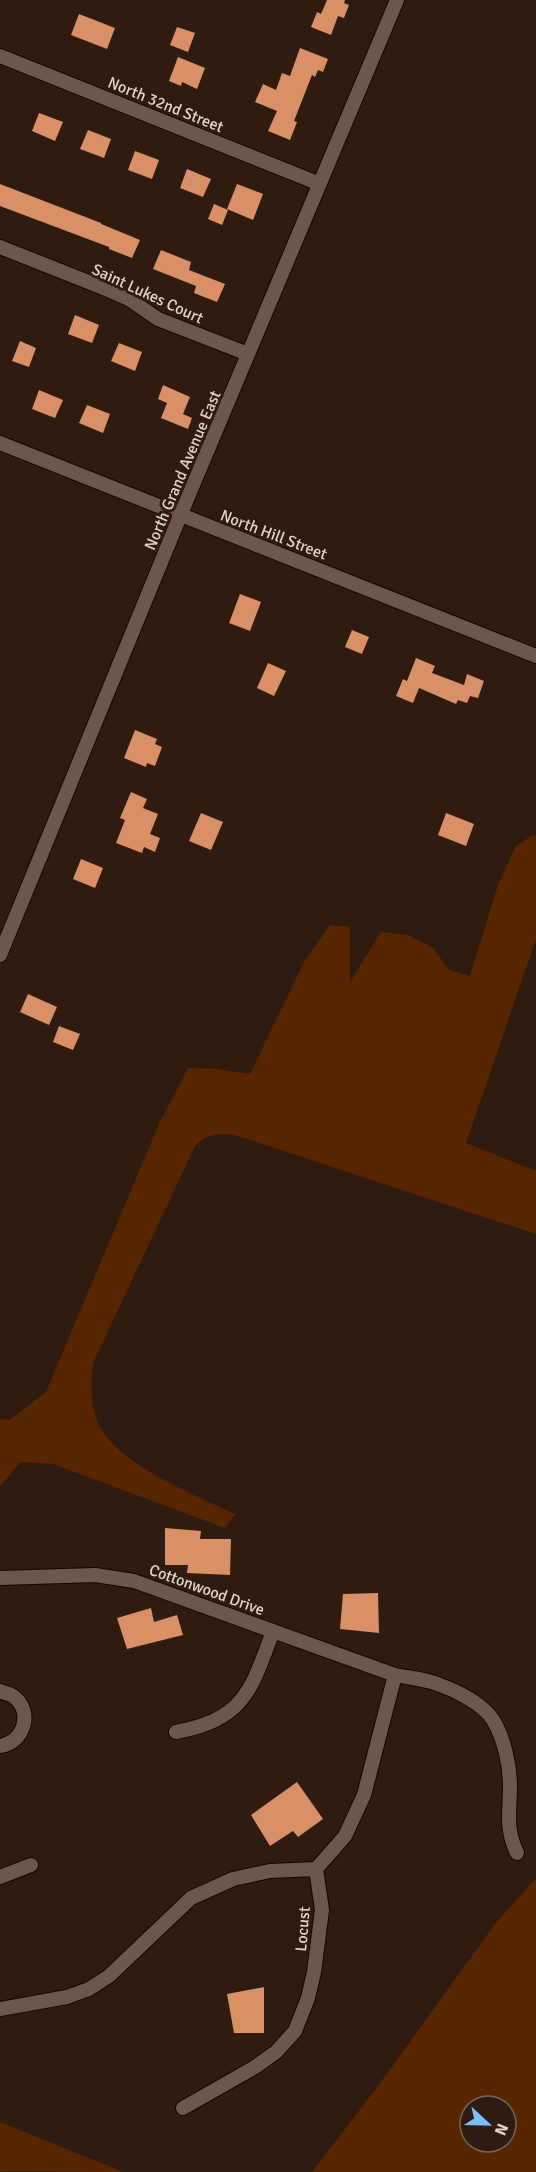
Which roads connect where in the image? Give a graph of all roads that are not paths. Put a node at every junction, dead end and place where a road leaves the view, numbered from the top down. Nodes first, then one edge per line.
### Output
1 (397, 0) edge
2 (0, 56) edge
3 (320, 184) junction
4 (0, 247) edge
5 (248, 354) junction
6 (0, 443) edge
7 (180, 516) junction
8 (536, 656) edge
9 (0, 955) edge
10 (0, 1578) edge
11 (273, 1631) junction
12 (395, 1675) junction
13 (0, 1691) edge
14 (176, 1732) dead end
15 (0, 1746) edge
16 (517, 1853) dead end
17 (31, 1865) dead end
18 (316, 1869) junction
19 (0, 1877) edge
20 (0, 2009) edge
21 (183, 2108) dead end

1 - 3 street, North Grand Avenue East
2 - 3 street, North 32nd Street
3 - 5 street, North Grand Avenue East
4 - 5 street, Saint Lukes Court
5 - 7 street, North Grand Avenue East
6 - 7 street, North Hill Street
7 - 8 street, North Hill Street
7 - 9 street, North Grand Avenue East
10 - 11 street, Cottonwood Drive
11 - 12 street, Cottonwood Drive
11 - 14 street
12 - 16 street, Cottonwood Drive
12 - 18 street
13 - 15 street
17 - 19 street
18 - 20 street
18 - 21 street, Locust

